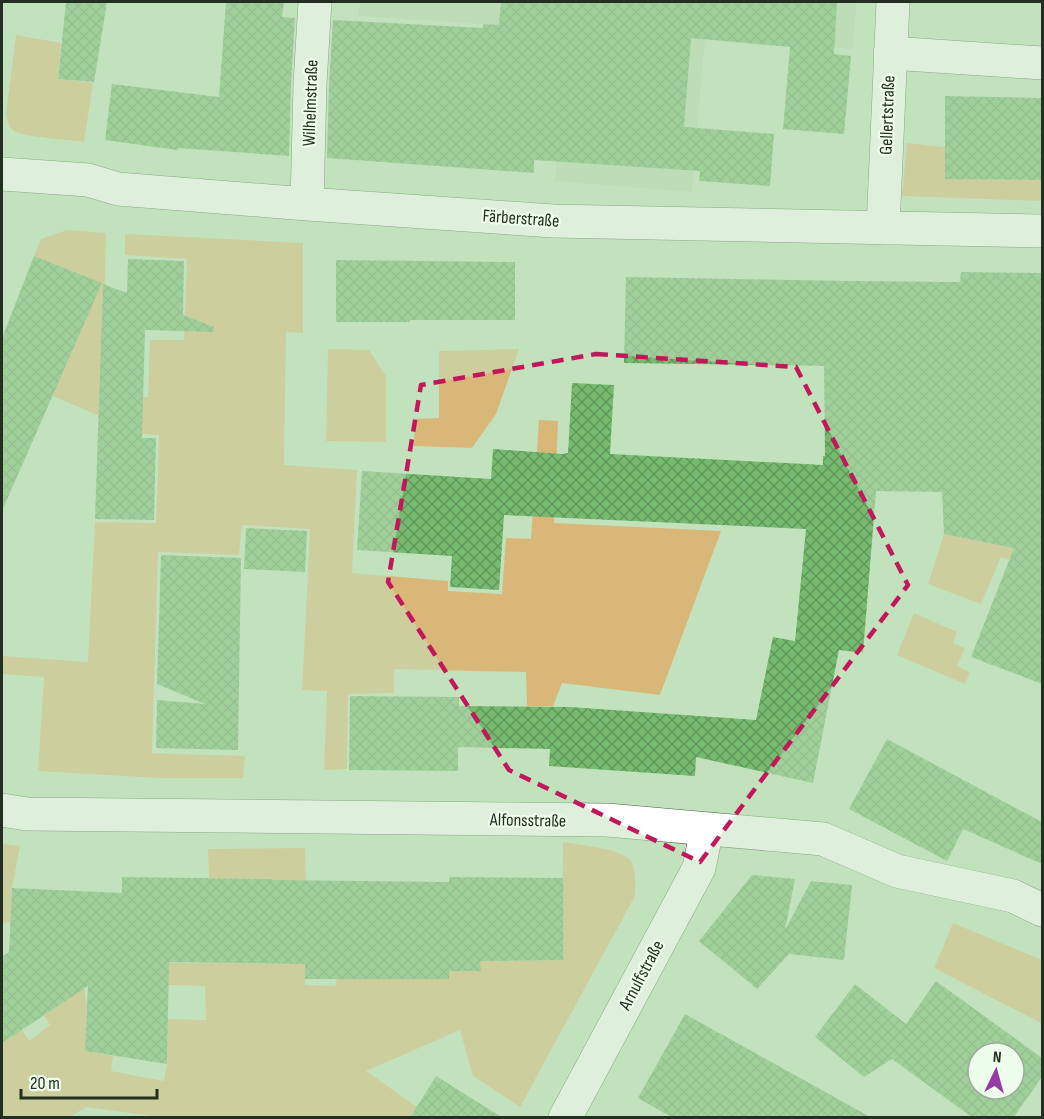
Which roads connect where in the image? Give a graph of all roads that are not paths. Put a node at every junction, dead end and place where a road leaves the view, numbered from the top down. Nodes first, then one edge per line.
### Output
1 (315, 2) edge
2 (893, 2) edge
3 (890, 53) junction
4 (1042, 63) edge
5 (2, 174) edge
6 (307, 204) junction
7 (883, 228) junction
8 (1042, 231) edge
9 (2, 810) edge
10 (708, 829) junction
11 (1042, 910) edge
12 (565, 1118) edge

1 - 6 street, Wilhelmstraße
2 - 3 street, Gellertstraße
3 - 4 street
3 - 7 street, Gellertstraße
5 - 6 street, Färberstraße
6 - 7 street, Färberstraße
7 - 8 street, Färberstraße
9 - 10 street, Alfonsstraße
10 - 11 street, Alfonsstraße
10 - 12 street, Arnulfstraße

